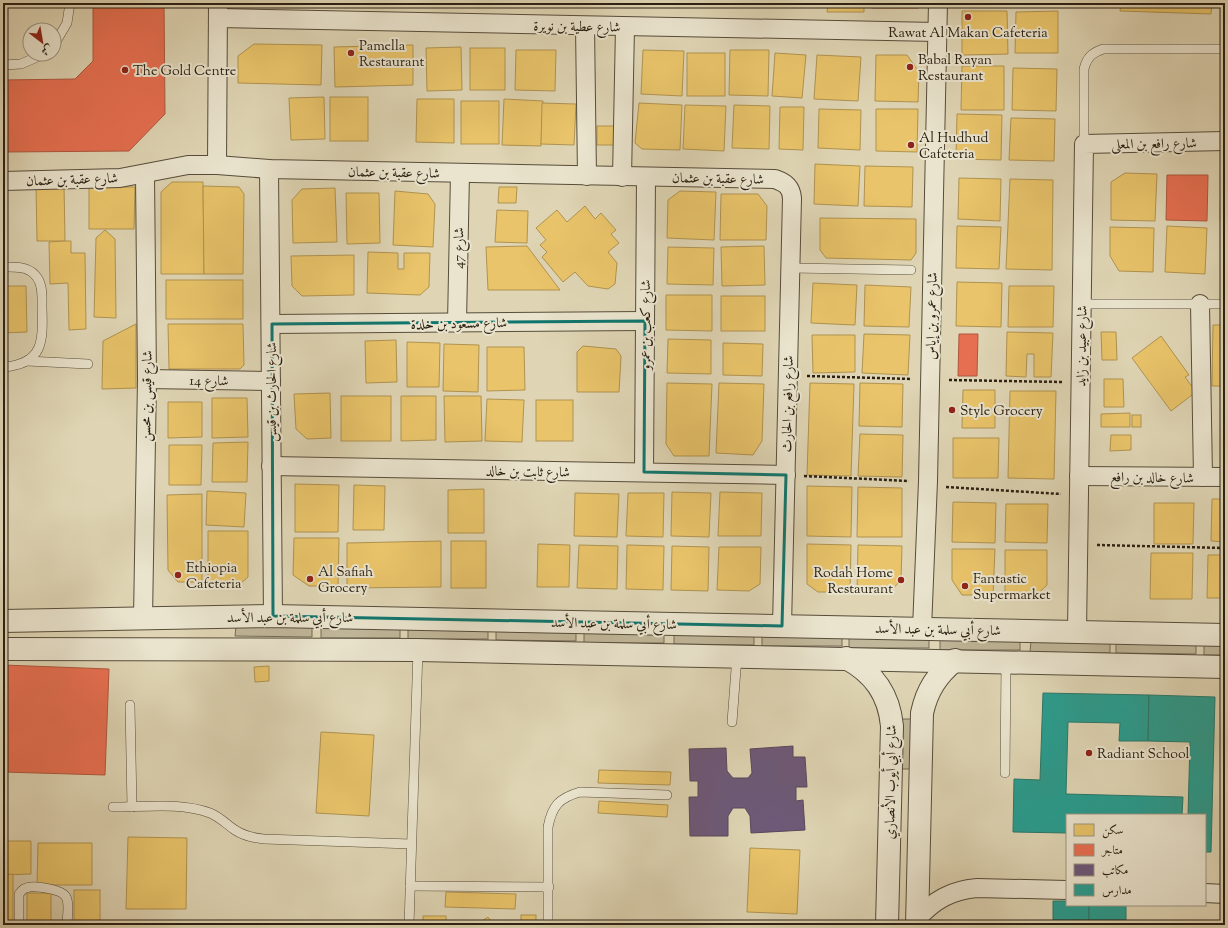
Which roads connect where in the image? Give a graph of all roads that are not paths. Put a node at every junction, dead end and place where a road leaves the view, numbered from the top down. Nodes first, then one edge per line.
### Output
1 (70, 3) edge
2 (938, 3) edge
3 (218, 11) edge
4 (585, 26) junction
5 (626, 27) junction
6 (62, 31) edge
7 (937, 32) junction
8 (1225, 49) edge
9 (26, 62) edge
10 (3, 65) edge
11 (1225, 141) edge
12 (1084, 144) junction
13 (217, 165) junction
14 (269, 169) junction
15 (460, 173) junction
16 (145, 174) junction
17 (587, 176) junction
18 (622, 177) junction
19 (646, 177) junction
20 (3, 181) edge
21 (786, 184) joint
22 (3, 267) edge
23 (791, 268) junction
24 (911, 270) dead end
25 (1081, 304) junction
26 (1200, 304) junction
27 (1225, 304) edge
28 (645, 321) junction
29 (457, 323) junction
30 (272, 324) junction
31 (27, 361) junction
32 (88, 364) dead end
33 (3, 367) edge
34 (147, 379) junction
35 (271, 381) junction
36 (271, 466) junction
37 (644, 472) junction
38 (786, 475) junction
39 (1079, 476) junction
40 (1203, 477) junction
41 (1225, 477) edge
42 (273, 616) junction
43 (143, 618) junction
44 (3, 621) edge
45 (782, 626) junction
46 (922, 629) junction
47 (1077, 632) junction
48 (1225, 635) edge
49 (97, 648) junction
50 (3, 649) edge
51 (418, 650) junction
52 (737, 656) junction
53 (846, 658) junction
54 (954, 660) junction
55 (1006, 661) junction
56 (1225, 666) edge
57 (130, 705) dead end
58 (732, 722) dead end
59 (1005, 773) dead end
60 (667, 794) dead end
61 (113, 807) dead end
62 (132, 807) junction
63 (889, 842) junction
64 (411, 844) junction
65 (410, 886) junction
66 (549, 887) junction
67 (1066, 890) edge
68 (1206, 894) edge
69 (1225, 894) edge
70 (913, 923) edge
71 (19, 925) edge
72 (67, 925) edge
73 (409, 925) edge
74 (548, 925) edge
75 (887, 925) edge

1 - 6 lane
2 - 7 street, شارع عمرو بن إياس
3 - 4 street, شارع عطية بن نويرة
3 - 13 street
4 - 5 street, شارع عطية بن نويرة
4 - 17 street
5 - 7 street, شارع عطية بن نويرة
5 - 18 street
7 - 46 street, شارع عمرو بن إياس
8 - 12 lane, شارع عبيد بن زايد
9 - 10 lane
11 - 12 street, شارع رافع بن المعلى
12 - 25 street, شارع عبيد بن زايد
13 - 14 street, شارع عقبة بن عثمان
13 - 16 street, شارع عقبة بن عثمان
14 - 15 street, شارع عقبة بن عثمان
14 - 30 street, شارع الحارث بن قيس
15 - 17 street, شارع عقبة بن عثمان
15 - 29 street, شارع 47
16 - 20 street, شارع عقبة بن عثمان
16 - 34 street, شارع قيس بن محسن
17 - 18 street, شارع عقبة بن عثمان
18 - 19 street, شارع عقبة بن عثمان
19 - 21 street, شارع عقبة بن عثمان
19 - 28 street, شارع كعب بن عمرو
21 - 23 street, شارع رافع بن الحارث
22 - 31 lane
23 - 24 lane
23 - 38 street, شارع رافع بن الحارث
25 - 26 lane
25 - 39 street, شارع عبيد بن زايد
26 - 27 lane
26 - 40 street
28 - 29 street, شارع مسعود بن خلدة
28 - 37 street, شارع كعب بن عمرو
29 - 30 street, شارع مسعود بن خلدة
30 - 35 street, شارع الحارث بن قيس
31 - 32 lane
31 - 33 lane
34 - 35 street, شارع 14
34 - 43 street, شارع قيس بن محسن
35 - 36 street, شارع الحارث بن قيس
36 - 37 street, شارع ثابت بن خالد
36 - 42 street, شارع الحارث بن قيس
37 - 38 street, شارع ثابت بن خالد
38 - 45 street, شارع رافع بن الحارث
39 - 40 street, شارع خالد بن رافع
39 - 47 street, شارع عبيد بن زايد
40 - 41 street, شارع خالد بن رافع
42 - 43 street, شارع أبي سلمة بن عبد الأسد
42 - 45 street, شارع أبي سلمة بن عبد الأسد
43 - 44 street, شارع أبي سلمة بن عبد الأسد
43 - 49 street
45 - 46 street, شارع أبي سلمة بن عبد الأسد
46 - 47 street, شارع أبي سلمة بن عبد الأسد
47 - 48 street, شارع أبي سلمة بن عبد الأسد
49 - 50 street
49 - 51 street
51 - 52 street
51 - 64 lane
52 - 53 street
52 - 58 lane
53 - 54 street
53 - 63 street, شارع أبي أيوب الأنصاري
54 - 55 street
54 - 70 street
55 - 56 street
55 - 59 lane
57 - 62 lane
60 - 66 lane
61 - 62 lane
62 - 64 lane
63 - 70 street
63 - 75 street, شارع أبي أيوب الأنصاري
64 - 65 lane
65 - 66 lane
65 - 73 lane
66 - 74 lane
67 - 70 street
68 - 69 street
71 - 72 lane

